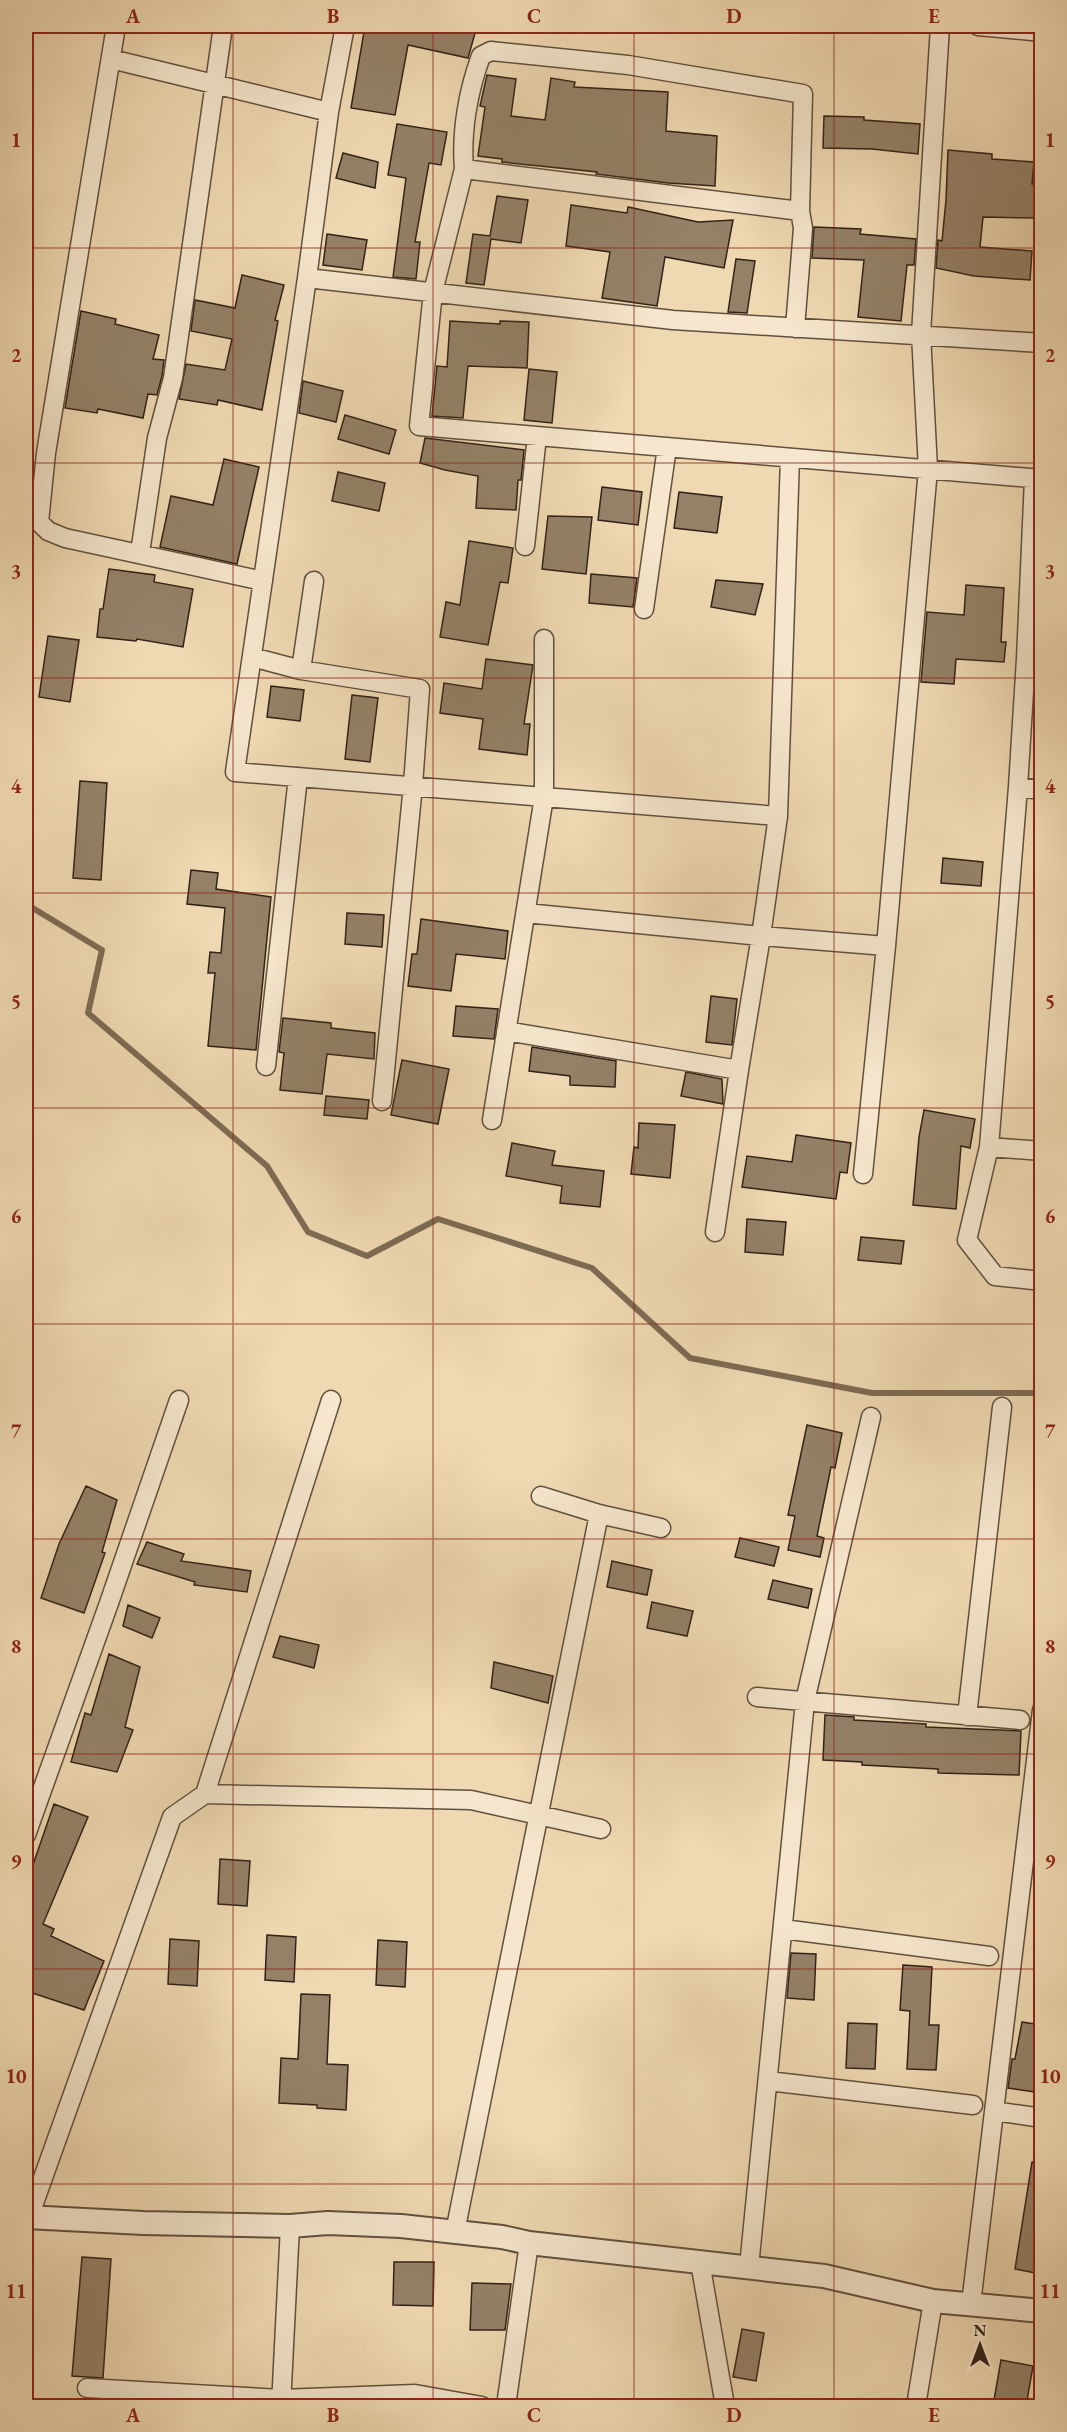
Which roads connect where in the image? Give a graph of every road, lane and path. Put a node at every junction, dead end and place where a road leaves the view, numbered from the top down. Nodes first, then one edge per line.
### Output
1 (117, 26) edge
2 (223, 26) edge
3 (345, 26) edge
4 (940, 26) edge
5 (978, 26) edge
6 (1041, 32) edge
7 (111, 59) junction
8 (214, 86) junction
9 (329, 112) junction
10 (464, 169) junction
11 (800, 211) junction
12 (307, 278) junction
13 (433, 292) junction
14 (795, 328) junction
15 (921, 334) junction
16 (1041, 343) edge
17 (537, 436) junction
18 (667, 447) junction
19 (790, 458) junction
20 (928, 469) junction
21 (1038, 479) edge
22 (525, 546) dead end
23 (140, 554) junction
24 (263, 581) junction
25 (314, 581) dead end
26 (644, 609) dead end
27 (544, 639) dead end
28 (252, 657) junction
29 (301, 670) junction
30 (298, 777) junction
31 (413, 785) junction
32 (1018, 787) junction
33 (1041, 790) edge
34 (544, 797) junction
35 (778, 816) junction
36 (525, 913) junction
37 (761, 936) junction
38 (886, 946) junction
39 (506, 1031) junction
40 (266, 1066) dead end
41 (739, 1070) junction
42 (382, 1101) dead end
43 (492, 1120) dead end
44 (989, 1147) junction
45 (1041, 1151) edge
46 (863, 1174) dead end
47 (715, 1232) dead end
48 (1041, 1281) edge
49 (179, 1400) dead end
50 (331, 1400) dead end
51 (1002, 1407) dead end
52 (871, 1417) dead end
53 (541, 1496) dead end
54 (599, 1514) junction
55 (661, 1528) dead end
56 (758, 1697) dead end
57 (806, 1701) junction
58 (1041, 1710) edge
59 (967, 1716) junction
60 (1020, 1720) dead end
61 (206, 1794) junction
62 (538, 1815) junction
63 (601, 1829) dead end
64 (26, 1834) edge
65 (783, 1929) junction
66 (989, 1956) dead end
67 (768, 2081) junction
68 (973, 2105) dead end
69 (994, 2111) junction
70 (1041, 2118) edge
71 (27, 2217) edge
72 (290, 2226) junction
73 (455, 2232) junction
74 (529, 2243) junction
75 (700, 2262) junction
76 (749, 2267) junction
77 (933, 2301) junction
78 (971, 2304) junction
79 (1041, 2311) edge
80 (87, 2388) dead end
81 (281, 2403) edge
82 (482, 2406) edge
83 (506, 2406) edge
84 (724, 2406) edge
85 (916, 2406) edge

1 - 7 street
2 - 8 street
3 - 9 street
4 - 15 street
5 - 6 street
7 - 8 street
7 - 23 street
8 - 9 street
8 - 23 street
9 - 12 street
10 - 11 street
10 - 11 street
10 - 13 street
11 - 14 street
12 - 13 street
12 - 24 street
13 - 14 street
13 - 17 street
14 - 15 street
15 - 16 street
15 - 20 street
17 - 18 street
17 - 22 street
18 - 19 street
18 - 26 street
19 - 20 street
19 - 35 street
20 - 21 street
20 - 38 street
21 - 32 street
23 - 24 street
24 - 28 street
25 - 29 street
27 - 34 street
28 - 29 street
28 - 30 street
29 - 31 street
30 - 31 street
30 - 40 street
31 - 34 street
31 - 42 street
32 - 33 street
32 - 44 street
34 - 35 street
34 - 36 street
35 - 37 street
36 - 37 street
36 - 39 street
37 - 38 street
37 - 41 street
38 - 46 street
39 - 41 street
39 - 43 street
41 - 47 street
44 - 45 street
44 - 48 street
49 - 64 street
50 - 61 street
51 - 59 street
52 - 57 street
53 - 54 street
54 - 55 street
54 - 62 street
56 - 57 street
57 - 59 street
57 - 65 street
58 - 69 street
59 - 60 street
61 - 62 street
61 - 71 street
62 - 63 street
62 - 73 street
65 - 66 street
65 - 67 street
67 - 68 street
67 - 76 street
69 - 70 street
69 - 78 street
71 - 72 street
72 - 73 street
72 - 81 street
73 - 74 street
74 - 75 street
74 - 83 street
75 - 76 street
75 - 84 street
76 - 77 street
77 - 78 street
77 - 85 street
78 - 79 street
80 - 81 street
81 - 82 street

